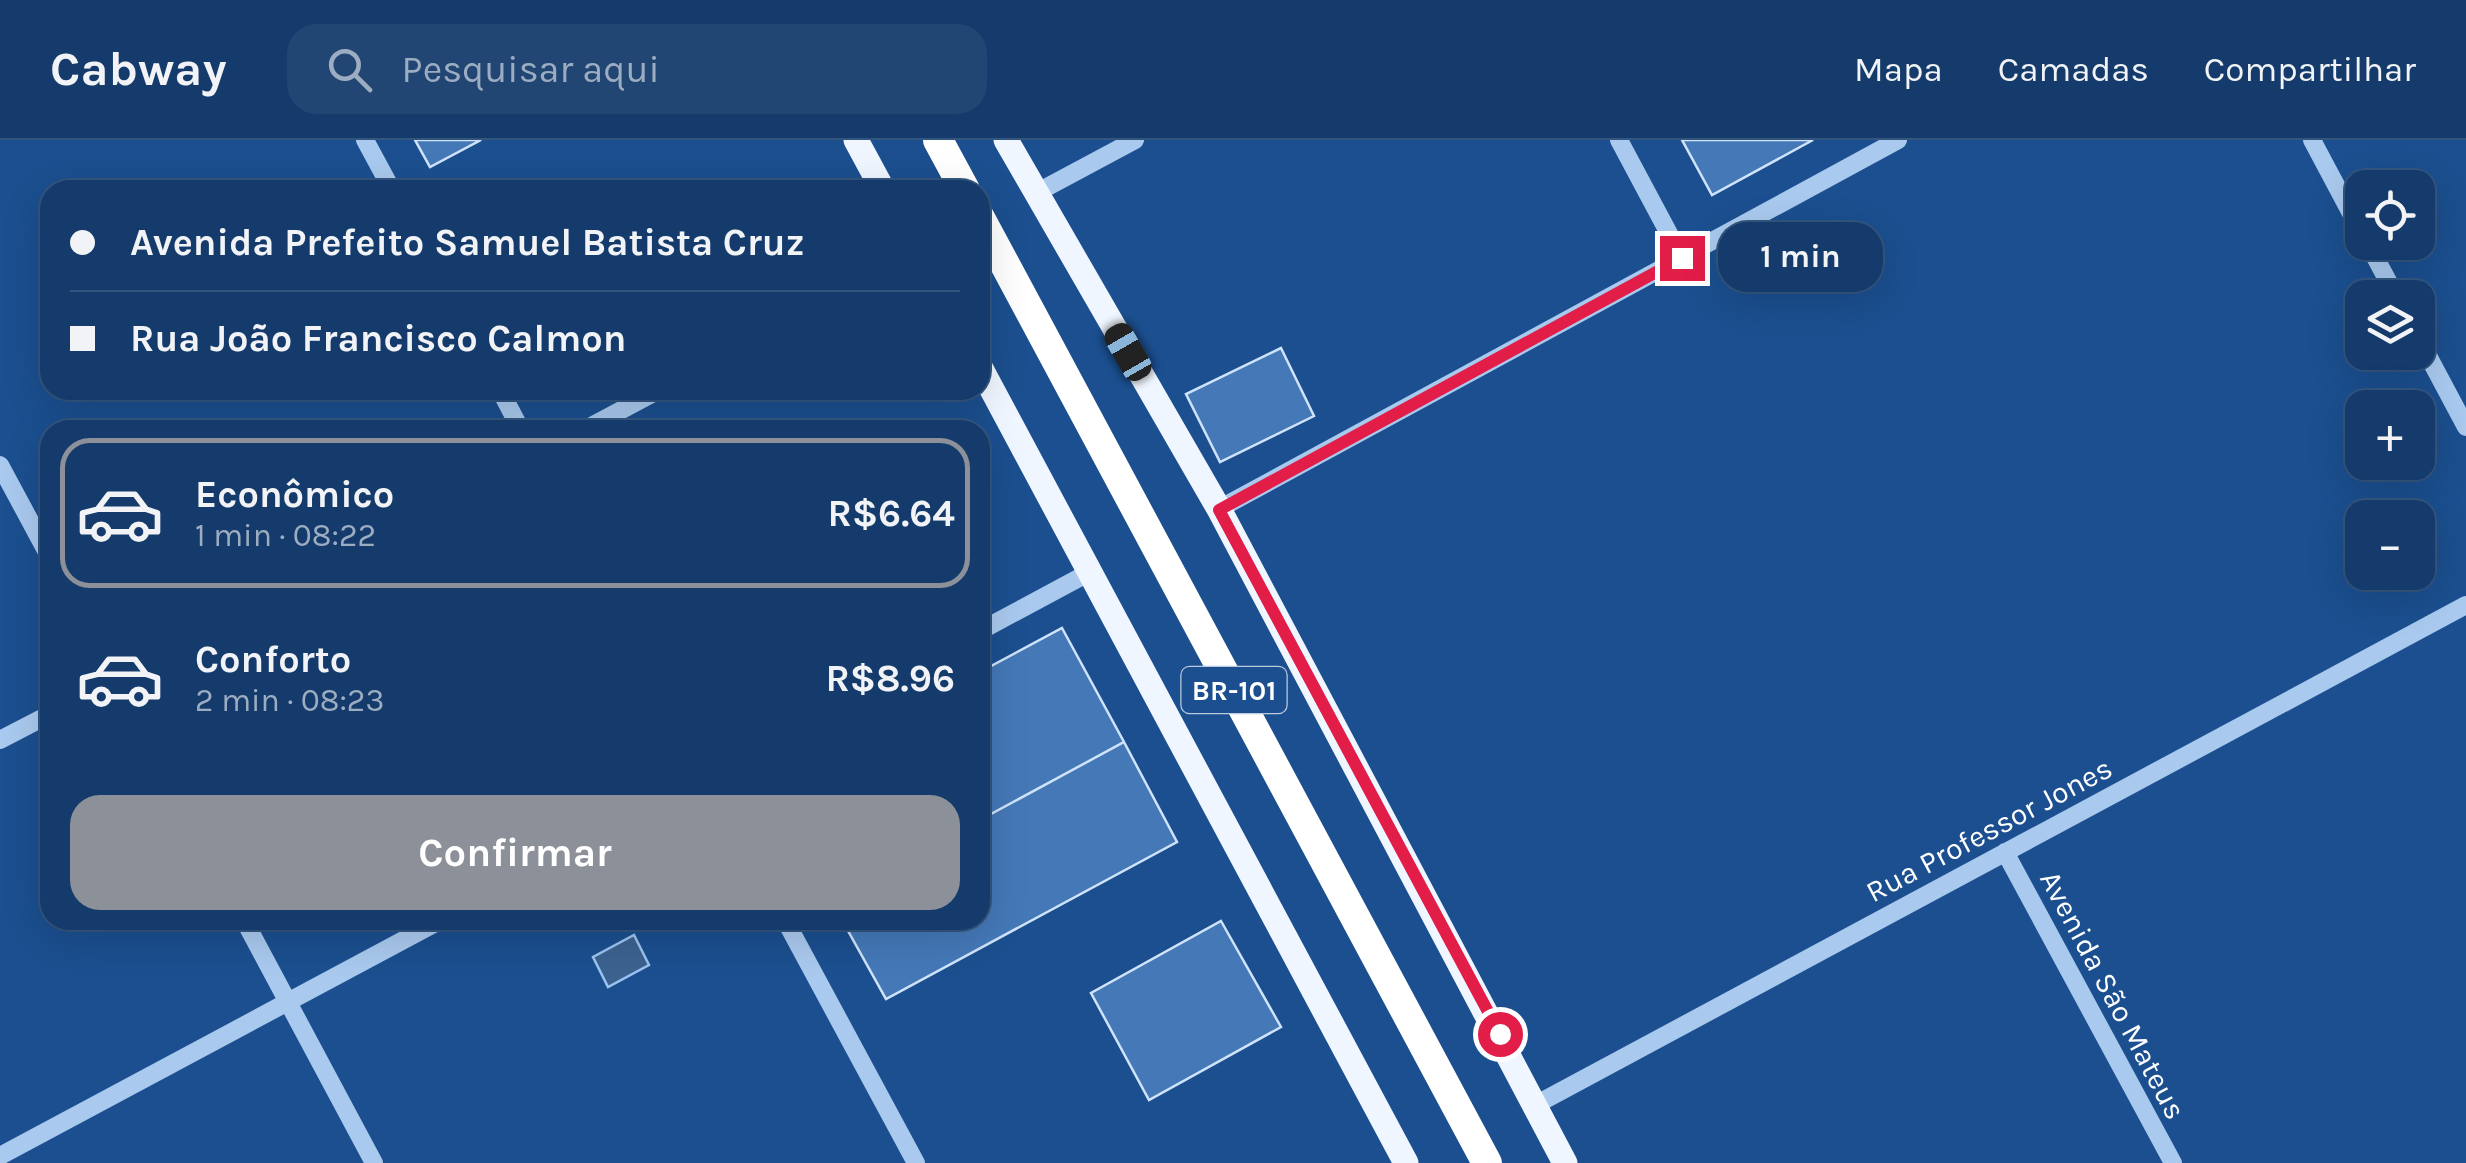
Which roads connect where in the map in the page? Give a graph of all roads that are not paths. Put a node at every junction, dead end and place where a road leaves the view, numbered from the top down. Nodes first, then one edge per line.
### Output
1 (365, 140) edge
2 (856, 140) edge
3 (938, 140) edge
4 (1006, 140) edge
5 (1135, 140) edge
6 (1620, 140) edge
7 (1898, 140) edge
8 (2312, 140) edge
9 (387, 180) edge
10 (878, 180) edge
11 (960, 180) edge
12 (1036, 193) junction
13 (2345, 202) edge
14 (990, 237) edge
15 (1682, 258) junction
16 (2435, 369) edge
17 (990, 386) edge
18 (640, 400) edge
19 (603, 420) edge
20 (2466, 427) edge
21 (0, 465) edge
22 (1219, 510) junction
23 (40, 539) edge
24 (1090, 572) junction
25 (2466, 605) edge
26 (990, 626) edge
27 (40, 719) edge
28 (0, 740) edge
29 (2006, 852) junction
30 (249, 930) edge
31 (422, 930) edge
32 (790, 930) edge
33 (288, 1002) junction
34 (1537, 1104) junction
35 (0, 1156) edge
36 (374, 1163) edge
37 (916, 1163) edge
38 (1406, 1163) edge
39 (1487, 1163) edge
40 (1565, 1163) edge
41 (2173, 1163) edge

1 - 9 street
2 - 10 main road
3 - 11 highway
4 - 12 main road
5 - 12 street
6 - 15 street
7 - 15 street
8 - 13 street
12 - 22 main road
14 - 39 highway, BR-101
15 - 22 street
16 - 20 street
17 - 24 main road
18 - 19 street
21 - 23 street
22 - 34 main road
24 - 26 street
24 - 38 main road
25 - 29 street, Rua Professor Jones
27 - 28 street
29 - 34 street, Rua Professor Jones
29 - 41 street, Avenida São Mateus
30 - 33 street
31 - 33 street
32 - 37 street
33 - 35 street
33 - 36 street
34 - 40 main road

